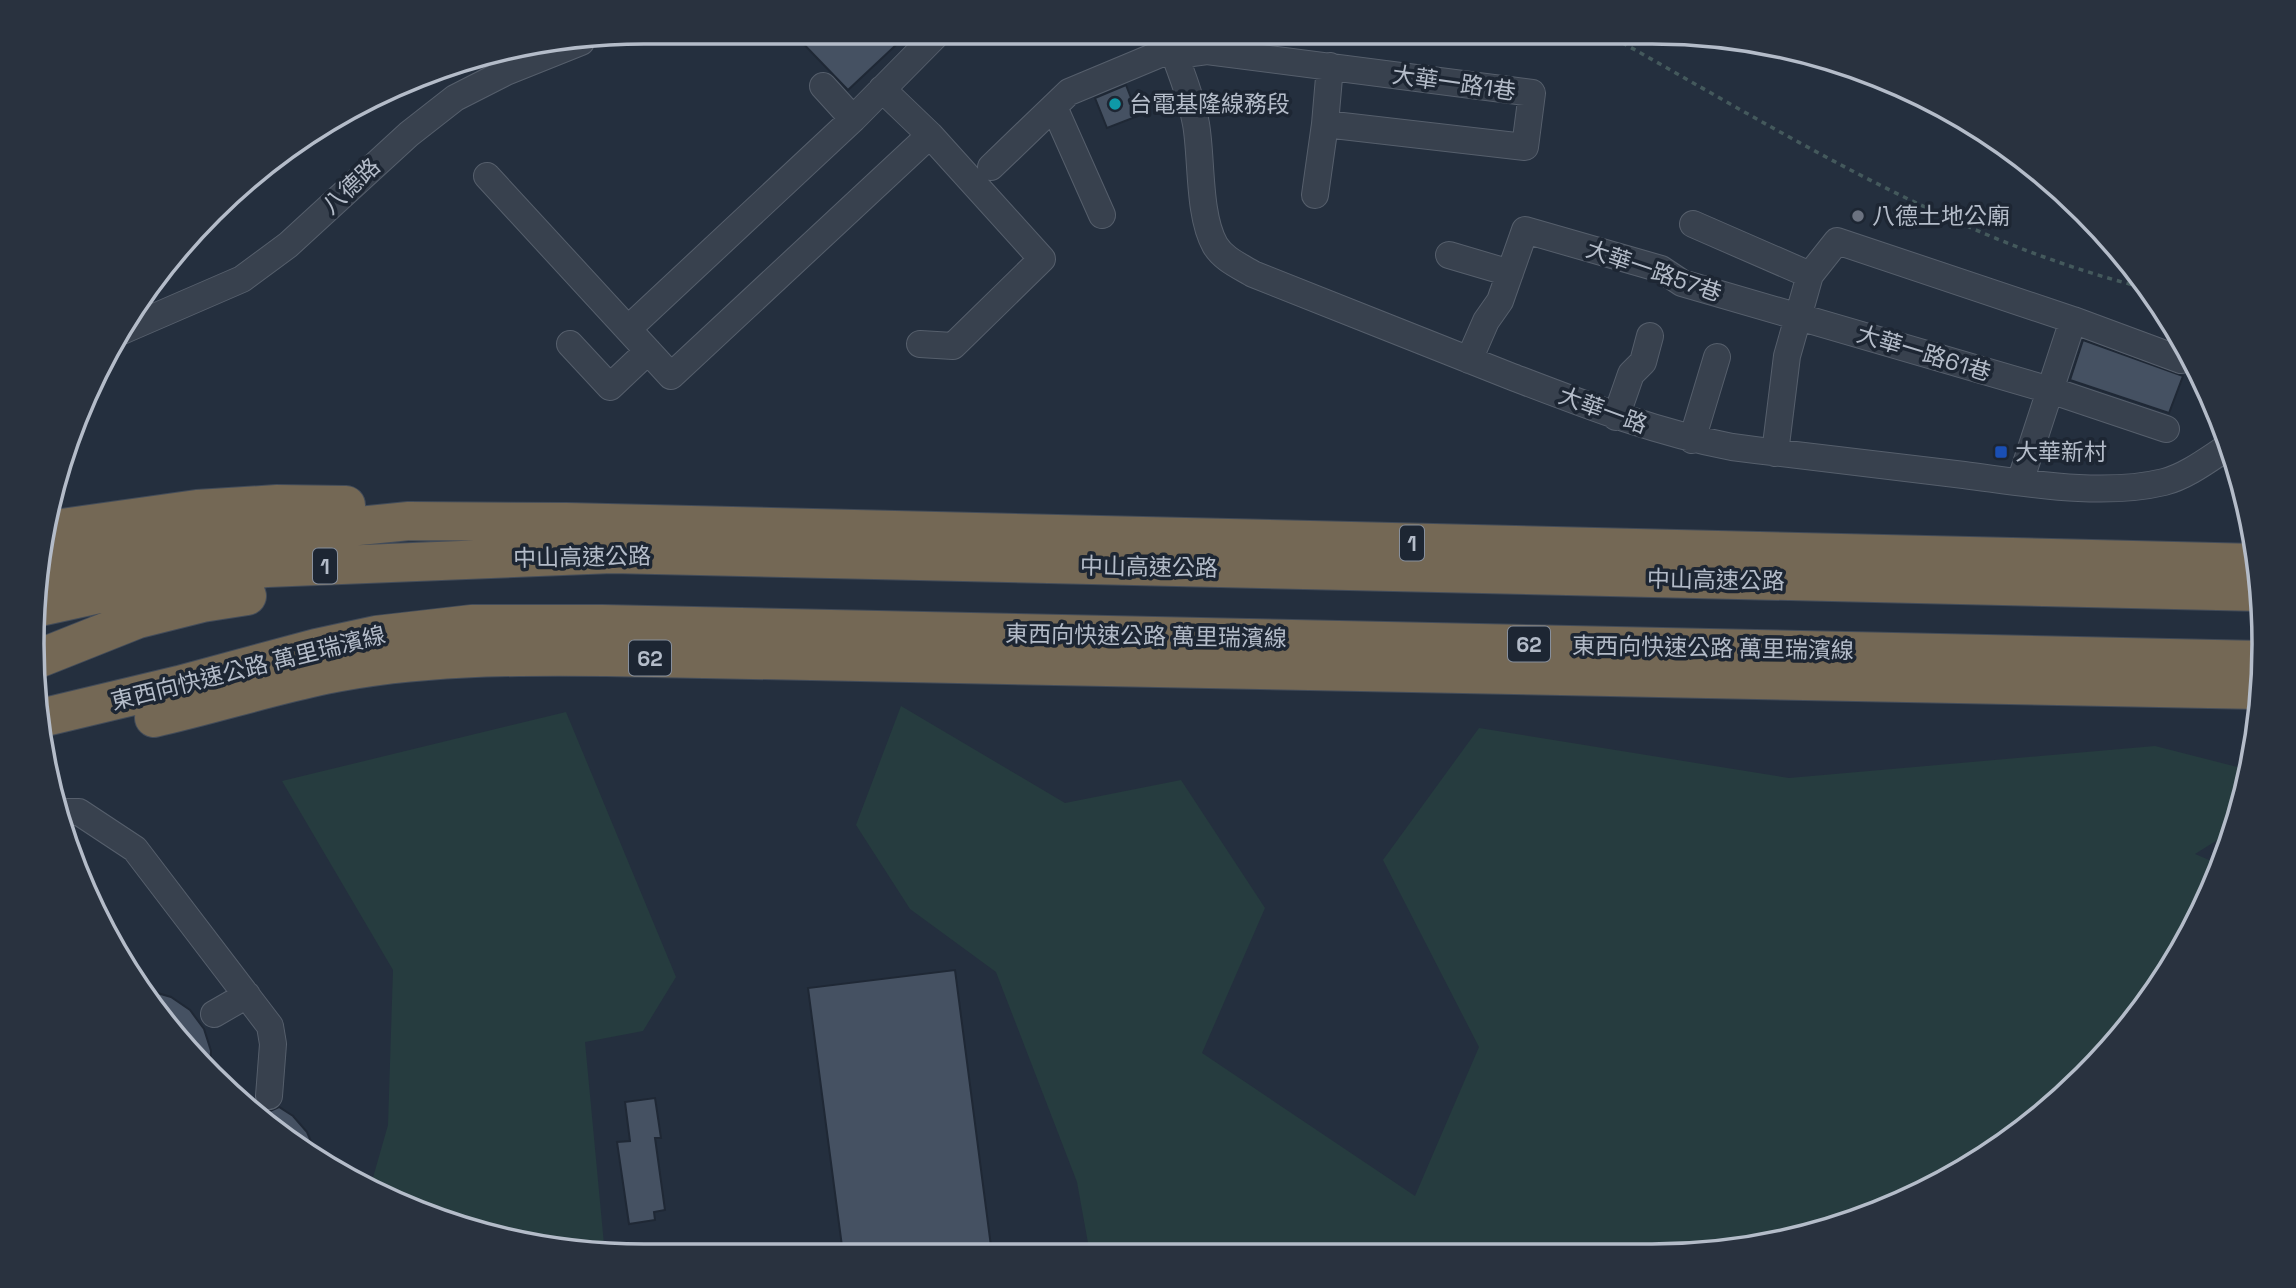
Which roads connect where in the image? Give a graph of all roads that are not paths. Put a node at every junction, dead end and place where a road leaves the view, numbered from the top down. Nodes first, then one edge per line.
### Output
1 (927, 44) edge
2 (1172, 47) edge
3 (561, 50) edge
4 (1330, 66) junction
5 (822, 86) dead end
6 (882, 89) junction
7 (1054, 107) junction
8 (853, 119) junction
9 (1325, 124) junction
10 (930, 135) junction
11 (991, 167) dead end
12 (487, 176) dead end
13 (1315, 195) dead end
14 (1102, 215) dead end
15 (1693, 224) dead end
16 (1449, 255) dead end
17 (1510, 273) junction
18 (1810, 275) junction
19 (1799, 316) junction
20 (2073, 320) junction
21 (136, 325) edge
22 (628, 329) junction
23 (1650, 336) dead end
24 (570, 344) dead end
25 (920, 344) dead end
26 (648, 351) junction
27 (1717, 357) dead end
28 (2180, 359) edge
29 (1469, 360) junction
30 (2050, 390) junction
31 (1616, 417) junction
32 (2166, 429) dead end
33 (1692, 440) junction
34 (2220, 452) edge
35 (1775, 453) junction
36 (2021, 482) junction
37 (567, 522) junction
38 (55, 529) edge
39 (612, 554) junction
40 (2247, 563) edge
41 (49, 569) edge
42 (2250, 592) edge
43 (45, 606) edge
44 (479, 641) junction
45 (44, 656) edge
46 (2252, 660) edge
47 (2250, 690) edge
48 (181, 698) junction
49 (48, 717) edge
50 (52, 741) edge
51 (68, 812) edge
52 (247, 995) junction
53 (214, 1014) dead end
54 (269, 1096) dead end

1 - 6 street
2 - 4 street, 大華一路1巷
2 - 7 street, 大華一路1巷
2 - 29 street, 大華一路
3 - 21 street, 八德路
4 - 9 street
4 - 9 street, 大華一路1巷
5 - 8 street
6 - 8 street
6 - 10 street
7 - 11 street, 大華一路1巷
7 - 14 street
8 - 22 street
9 - 13 street
10 - 25 street
10 - 26 street
12 - 22 street
15 - 18 street
16 - 17 street
17 - 19 street, 大華一路57巷
17 - 29 street, 大華一路57巷
18 - 19 street
18 - 20 street
19 - 30 street, 大華一路61巷
19 - 35 street
20 - 28 street
20 - 30 street
22 - 26 street
23 - 31 street
24 - 26 street
27 - 33 street
29 - 31 street, 大華一路
30 - 32 street, 大華一路61巷
30 - 36 street
31 - 33 street, 大華一路
33 - 35 street, 大華一路
34 - 36 street, 大華一路
35 - 36 street, 大華一路
37 - 38 highway
37 - 40 highway, 中山高速公路 / 1
37 - 41 highway, 中山高速公路 / 1
39 - 42 highway, 中山高速公路 / 1
39 - 43 highway, 中山高速公路 / 1
39 - 45 highway
44 - 46 highway, 東西向快速公路 萬里瑞濱線 / 62
44 - 47 highway, 東西向快速公路 萬里瑞濱線 / 62
44 - 48 highway, 東西向快速公路 萬里瑞濱線 / 62
48 - 49 highway, 東西向快速公路 萬里瑞濱線 / 62
48 - 50 highway, 東西向快速公路 萬里瑞濱線 / 62
51 - 52 street
52 - 53 street
52 - 54 street

